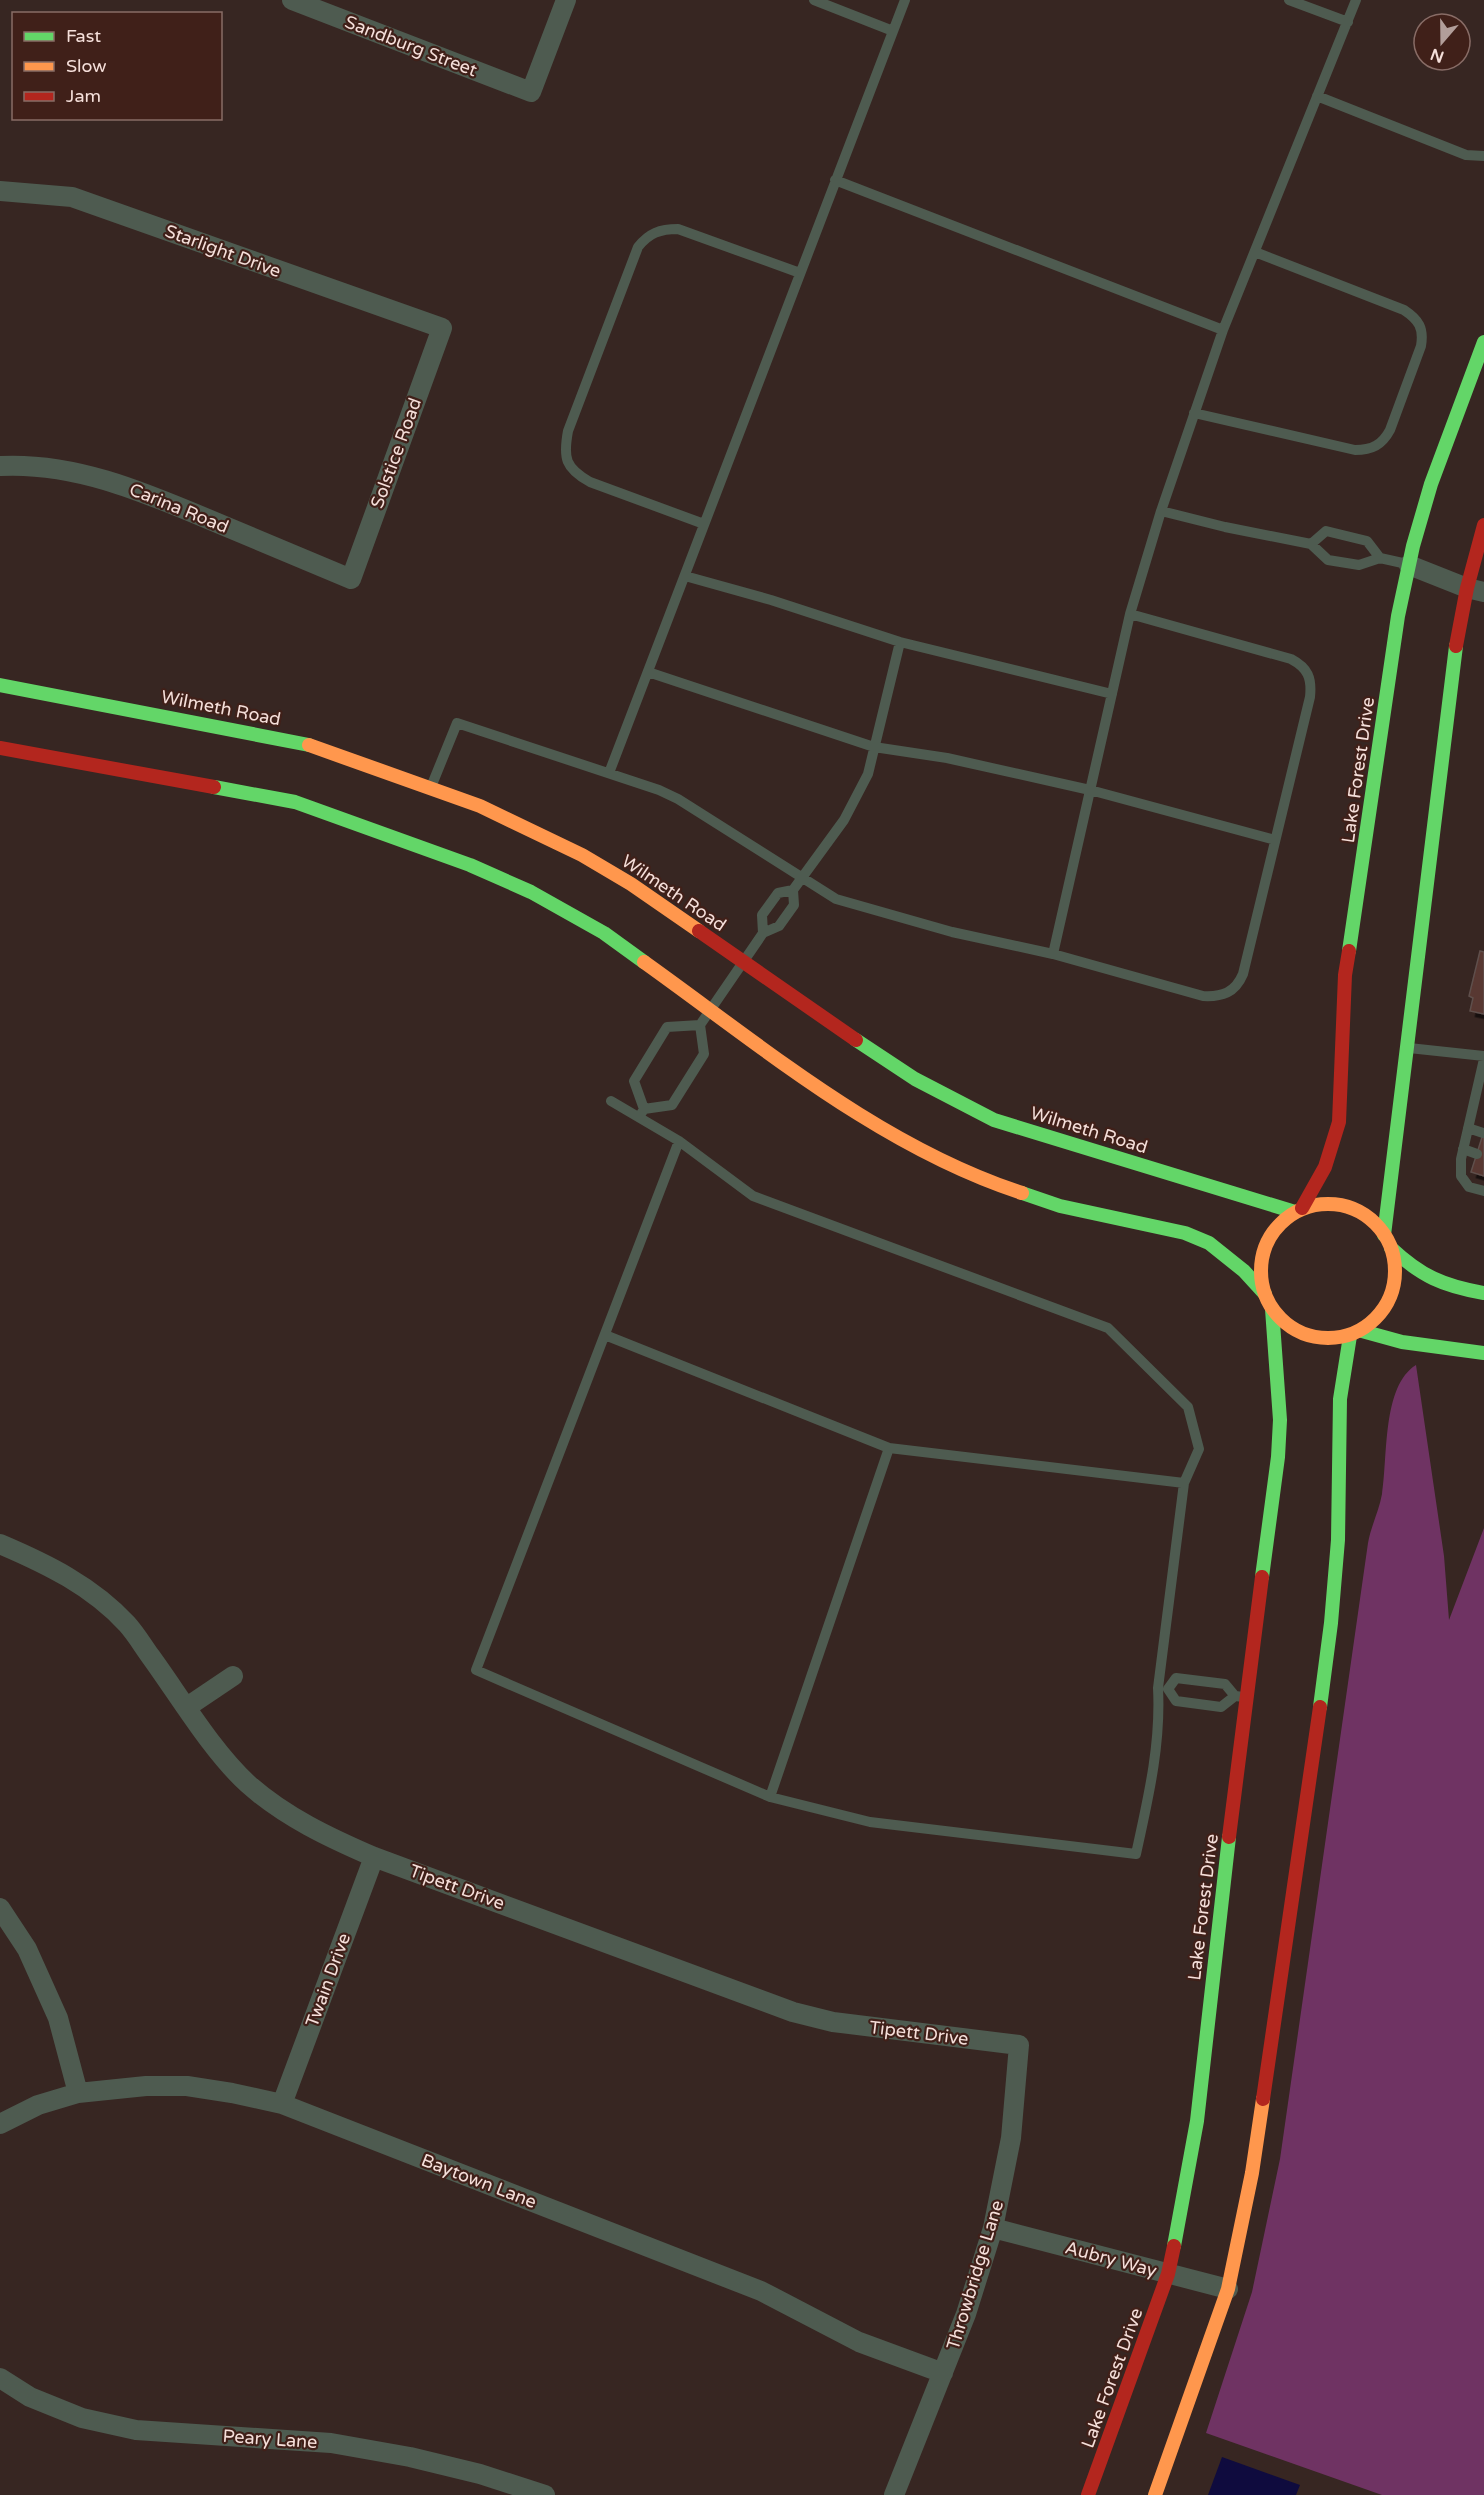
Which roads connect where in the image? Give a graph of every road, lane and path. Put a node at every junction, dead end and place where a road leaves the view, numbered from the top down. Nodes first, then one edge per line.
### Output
1 (292, 0) edge
2 (566, 0) edge
3 (814, 0) edge
4 (905, 0) edge
5 (1289, 0) edge
6 (1356, 0) edge
7 (1348, 22) junction
8 (893, 31) junction
9 (1317, 96) junction
10 (1484, 156) edge
11 (835, 180) junction
12 (0, 191) edge
13 (1255, 252) junction
14 (800, 273) junction
15 (442, 328) joint
16 (1222, 330) junction
17 (1484, 342) edge
18 (1194, 413) junction
19 (0, 466) edge
20 (1161, 511) junction
21 (704, 524) junction
22 (1484, 525) edge
23 (1311, 544) junction
24 (1380, 558) junction
25 (1409, 565) junction
26 (684, 576) junction
27 (351, 579) joint
28 (1476, 590) edge
29 (1130, 614) junction
30 (900, 642) junction
31 (648, 672) junction
32 (0, 685) edge
33 (1112, 694) junction
34 (874, 747) junction
35 (0, 748) edge
36 (609, 773) junction
37 (430, 788) junction
38 (1090, 790) junction
39 (1275, 840) junction
40 (801, 877) junction
41 (793, 890) junction
42 (763, 933) junction
43 (1053, 954) junction
44 (745, 963) junction
45 (710, 1010) junction
46 (700, 1025) junction
47 (1406, 1048) junction
48 (1484, 1057) edge
49 (611, 1101) dead end
50 (1479, 1108) edge
51 (641, 1114) junction
52 (1468, 1128) junction
53 (1484, 1133) edge
54 (680, 1141) junction
55 (1463, 1149) junction
56 (1477, 1154) dead end
57 (1484, 1191) edge
58 (1299, 1210) junction
59 (1384, 1235) junction
60 (1390, 1248) junction
61 (1484, 1293) edge
62 (1265, 1294) junction
63 (1272, 1309) junction
64 (1356, 1333) junction
65 (604, 1335) junction
66 (1484, 1353) edge
67 (889, 1448) junction
68 (1184, 1483) junction
69 (0, 1545) edge
70 (233, 1676) dead end
71 (1163, 1688) junction
72 (1240, 1696) junction
73 (187, 1707) junction
74 (770, 1797) junction
75 (374, 1857) junction
76 (0, 1908) edge
77 (1019, 2045) joint
78 (78, 2093) junction
79 (282, 2104) junction
80 (0, 2124) edge
81 (993, 2228) junction
82 (1168, 2274) junction
83 (1228, 2289) junction
84 (943, 2373) junction
85 (0, 2378) edge
86 (545, 2495) edge
87 (894, 2495) edge
88 (1088, 2495) edge
89 (1155, 2495) edge

1 - 2 street, Sandburg Street
3 - 8 lane
4 - 8 lane
5 - 7 lane
6 - 7 lane
7 - 9 lane
8 - 11 lane
9 - 10 lane
9 - 13 lane
11 - 14 lane
11 - 16 lane
12 - 15 street, Starlight Drive
13 - 16 lane
13 - 18 lane
14 - 21 lane
14 - 21 lane
15 - 27 street, Solstice Road
16 - 18 lane
17 - 25 main road, Lake Forest Drive
18 - 20 lane
19 - 27 street, Carina Road
20 - 23 lane
20 - 29 lane
21 - 26 lane
22 - 28 main road
23 - 24 lane
23 - 24 lane
24 - 25 lane
25 - 28 street
25 - 58 main road, Lake Forest Drive
26 - 30 lane
26 - 31 lane
28 - 47 main road
29 - 33 lane
29 - 39 lane
30 - 33 lane
30 - 34 lane
31 - 34 lane
31 - 36 lane
32 - 37 main road, Wilmeth Road
33 - 38 lane
34 - 38 lane
34 - 40 lane
35 - 45 main road
36 - 37 lane
36 - 40 lane
37 - 44 main road, Wilmeth Road
38 - 39 lane
38 - 43 lane
39 - 43 lane
40 - 41 lane
40 - 43 lane
41 - 42 lane
41 - 42 lane
42 - 44 lane
44 - 45 lane
44 - 58 main road, Wilmeth Road
45 - 46 lane
45 - 62 main road
46 - 51 lane
46 - 51 lane
47 - 48 lane
47 - 59 main road
48 - 50 lane
49 - 51 lane
50 - 52 lane
51 - 54 lane
52 - 53 lane
52 - 55 lane
54 - 65 lane
54 - 68 lane
55 - 56 lane
55 - 57 lane
58 - 59 main road
58 - 62 main road
59 - 60 main road
60 - 61 main road
60 - 64 main road
62 - 63 main road
63 - 64 main road
63 - 72 main road, Lake Forest Drive
64 - 66 main road
64 - 83 main road
65 - 67 lane
65 - 74 lane
67 - 68 lane
67 - 74 lane
68 - 71 lane
69 - 73 street, Tipett Drive
70 - 73 street
71 - 72 lane
71 - 72 lane
71 - 74 lane
72 - 82 main road, Lake Forest Drive
73 - 75 street, Tipett Drive
75 - 77 street, Tipett Drive
75 - 79 street, Twain Drive
76 - 78 street
77 - 81 street, Throwbridge Lane
78 - 79 street, Baytown Lane
78 - 80 street, Baytown Lane
79 - 84 street, Baytown Lane
81 - 82 street, Aubry Way
81 - 84 street, Throwbridge Lane
82 - 83 street, Aubry Way
82 - 88 main road, Lake Forest Drive
83 - 89 main road
84 - 87 street, Throwbridge Lane
85 - 86 street, Peary Lane

